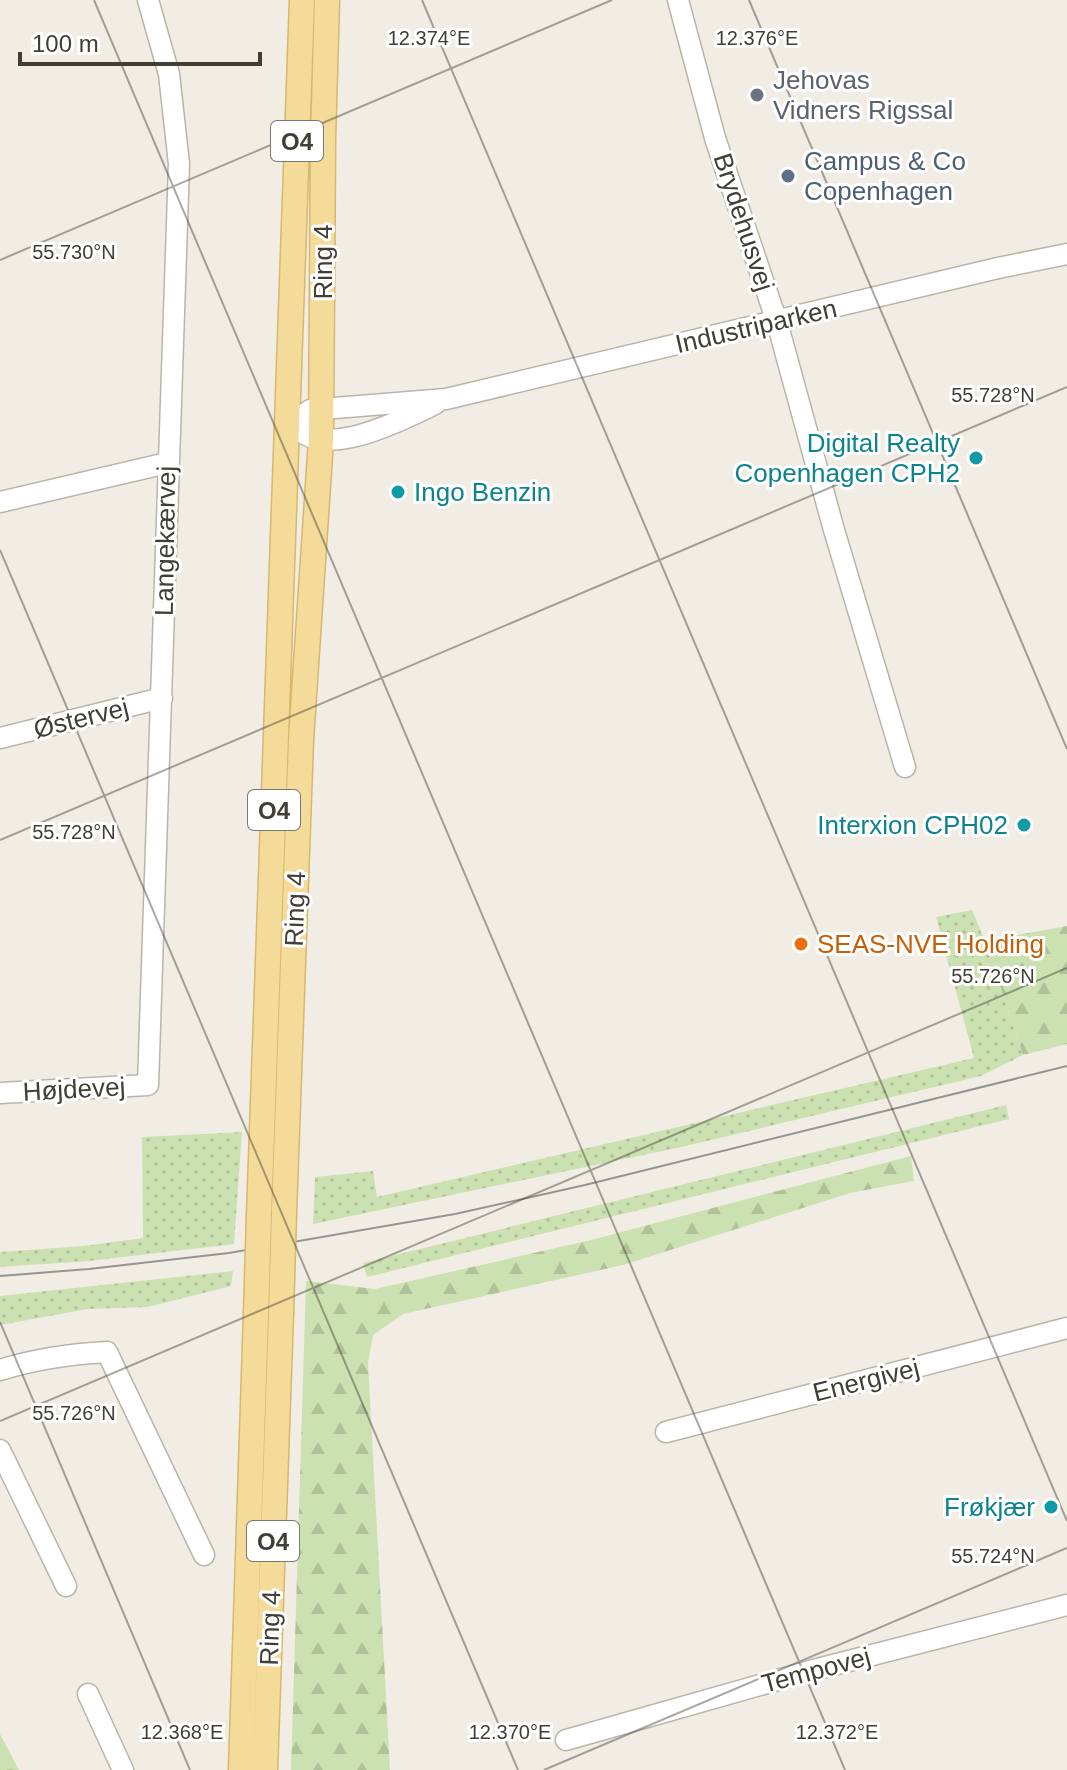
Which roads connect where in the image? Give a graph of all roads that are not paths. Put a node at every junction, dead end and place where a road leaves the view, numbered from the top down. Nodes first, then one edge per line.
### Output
1 (148, 0) edge
2 (302, 0) edge
3 (327, 0) edge
4 (678, 0) edge
5 (1067, 254) edge
6 (777, 322) junction
7 (446, 399) junction
8 (322, 407) junction
9 (290, 421) junction
10 (321, 440) junction
11 (167, 463) junction
12 (0, 502) edge
13 (162, 698) junction
14 (0, 738) edge
15 (905, 767) dead end
16 (148, 1085) joint
17 (0, 1093) edge
18 (1067, 1328) edge
19 (0, 1370) edge
20 (666, 1432) dead end
21 (0, 1450) edge
22 (204, 1555) dead end
23 (66, 1586) dead end
24 (1067, 1605) edge
25 (88, 1694) dead end
26 (566, 1740) dead end
27 (123, 1770) edge
28 (241, 1770) edge
29 (265, 1770) edge

1 - 11 street, Langekærvej
2 - 9 main road, Ring 4 / O4
3 - 8 main road, Ring 4 / O4
4 - 6 street, Brydehusvej
5 - 6 street, Industriparken
6 - 7 street, Industriparken
6 - 15 street, Brydehusvej
7 - 8 street, Industriparken
7 - 10 street, Industriparken
8 - 9 street, Industriparken
8 - 10 main road, Ring 4 / O4
9 - 10 street
9 - 28 main road, Ring 4 / O4, bridge
10 - 29 main road, Ring 4 / O4, bridge
11 - 12 street
11 - 13 street, Langekærvej
13 - 14 street, Østervej
13 - 16 street, Langekærvej
16 - 17 street, Højdevej
18 - 20 street, Energivej
19 - 22 street
21 - 23 street
24 - 26 street, Tempovej
25 - 27 street

